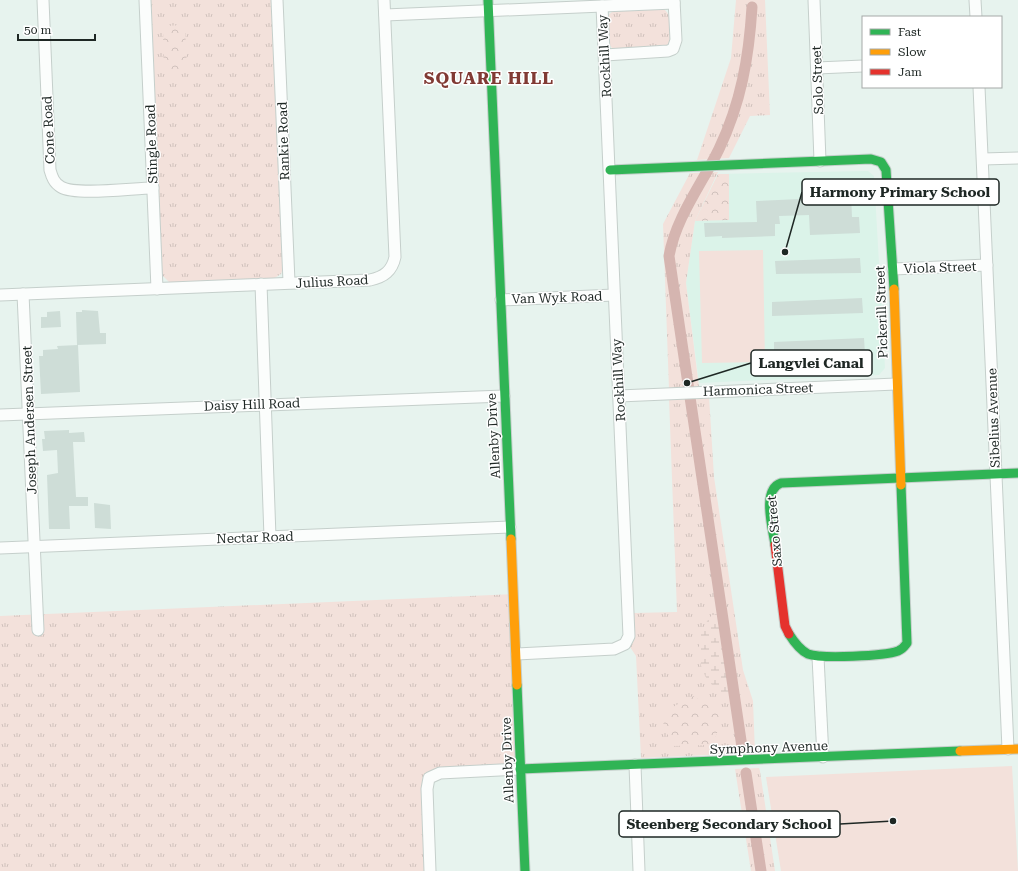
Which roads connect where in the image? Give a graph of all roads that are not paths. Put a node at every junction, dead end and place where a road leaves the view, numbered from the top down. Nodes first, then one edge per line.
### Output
1 (42, 0) edge
2 (145, 0) edge
3 (277, 0) edge
4 (384, 0) edge
5 (814, 0) edge
6 (975, 0) edge
7 (674, 2) edge
8 (488, 5) edge
9 (602, 6) junction
10 (385, 15) junction
11 (976, 16) edge
12 (605, 55) junction
13 (862, 66) edge
14 (817, 68) junction
15 (979, 88) edge
16 (1018, 158) edge
17 (983, 159) junction
18 (820, 161) junction
19 (610, 170) junction
20 (153, 188) junction
21 (987, 265) junction
22 (892, 269) junction
23 (289, 282) junction
24 (261, 284) junction
25 (157, 289) junction
26 (23, 294) junction
27 (0, 295) edge
28 (614, 295) junction
29 (501, 300) junction
30 (896, 384) junction
31 (504, 396) junction
32 (619, 396) junction
33 (266, 404) junction
34 (28, 414) junction
35 (0, 415) edge
36 (1018, 472) edge
37 (995, 474) junction
38 (901, 477) junction
39 (510, 527) junction
40 (270, 537) junction
41 (34, 547) junction
42 (0, 548) edge
43 (38, 630) dead end
44 (517, 654) junction
45 (818, 657) junction
46 (1013, 749) edge
47 (823, 757) junction
48 (635, 765) junction
49 (520, 769) junction
50 (430, 871) edge
51 (525, 871) edge
52 (639, 871) edge

1 - 20 street, Cone Road
2 - 20 street, Stingle Road
3 - 23 street, Rankie Road
4 - 10 street, Julius Road
5 - 14 street, Solo Street
6 - 11 street
7 - 9 street
7 - 12 street
8 - 9 street
8 - 10 street
8 - 29 street, Allenby Drive
9 - 12 street, Rockhill Way
10 - 23 street, Julius Road
12 - 19 street, Rockhill Way
13 - 14 street
14 - 18 street, Solo Street
15 - 17 street, Sibelius Avenue
16 - 17 street
17 - 21 street, Sibelius Avenue
18 - 19 street, Pickerill Street
18 - 22 street, Pickerill Street
19 - 28 street, Rockhill Way
20 - 25 street, Stingle Road
21 - 22 street, Viola Street
21 - 37 street, Sibelius Avenue
22 - 30 street, Pickerill Street
23 - 24 street, Julius Road
24 - 25 street, Julius Road
24 - 33 street
25 - 26 street, Julius Road
26 - 27 street, Julius Road
26 - 34 street, Joseph Andersen Street
28 - 29 street, Van Wyk Road
28 - 32 street, Rockhill Way
29 - 31 street, Allenby Drive
30 - 32 street, Harmonica Street
30 - 38 street, Pickerill Street
31 - 33 street, Daisy Hill Road
31 - 39 street, Allenby Drive
32 - 44 street, Rockhill Way
33 - 34 street, Daisy Hill Road
33 - 40 street
34 - 35 street, Daisy Hill Road
34 - 41 street, Joseph Andersen Street
36 - 37 street, Saxo Street
37 - 38 street, Saxo Street
37 - 46 street, Sibelius Avenue
38 - 45 street, Pickerill Street
38 - 45 street, Saxo Street
39 - 40 street, Nectar Road
39 - 44 street, Allenby Drive
40 - 41 street, Nectar Road
41 - 42 street, Nectar Road
41 - 43 street, Joseph Andersen Street
44 - 49 street, Allenby Drive
45 - 47 street
46 - 47 street, Symphony Avenue
47 - 48 street, Symphony Avenue
48 - 49 street, Symphony Avenue
48 - 52 street
49 - 50 street
49 - 51 street, Allenby Drive

